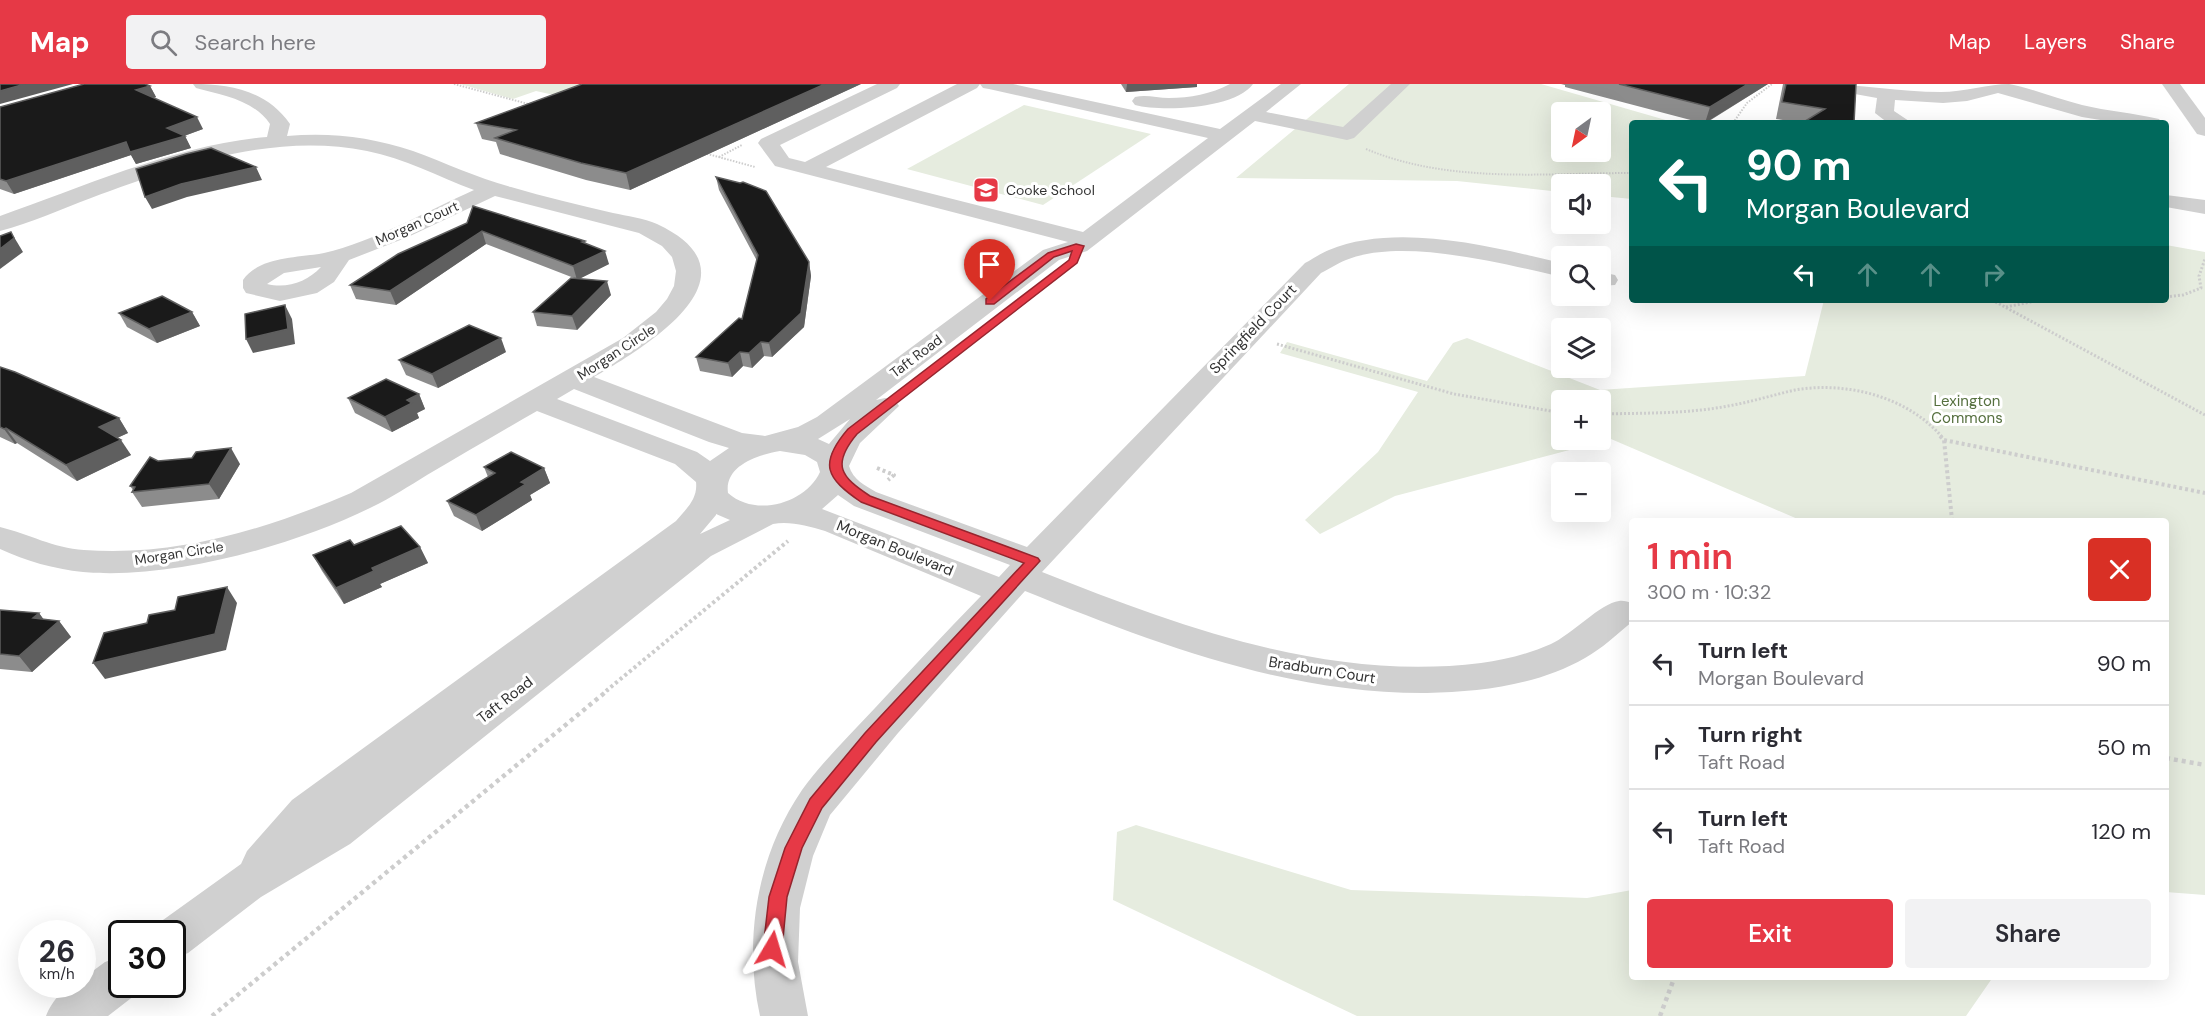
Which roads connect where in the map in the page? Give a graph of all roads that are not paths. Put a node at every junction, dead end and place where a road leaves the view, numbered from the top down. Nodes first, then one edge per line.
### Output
1 (202, 84) edge
2 (891, 84) edge
3 (971, 84) edge
4 (989, 84) edge
5 (1060, 84) edge
6 (1244, 84) edge
7 (1292, 84) edge
8 (1401, 84) edge
9 (1827, 84) edge
10 (2171, 84) edge
11 (2000, 86) edge
12 (928, 89) dead end
13 (952, 94) junction
14 (1887, 94) junction
15 (1884, 113) junction
16 (1251, 115) junction
17 (1871, 120) edge
18 (1897, 120) edge
19 (2134, 120) edge
20 (2175, 126) dead end
21 (2204, 130) edge
22 (1224, 136) junction
23 (276, 142) junction
24 (809, 168) junction
25 (493, 189) junction
26 (2169, 201) edge
27 (2205, 207) edge
28 (0, 225) edge
29 (1082, 243) junction
30 (340, 256) dead end
31 (1551, 268) edge
32 (574, 379) junction
33 (536, 401) junction
34 (772, 443) junction
35 (836, 469) junction
36 (712, 487) junction
37 (780, 522) junction
38 (0, 537) edge
39 (1019, 576) junction
40 (1621, 612) dead end
41 (245, 884) junction
42 (186, 928) edge
43 (108, 988) edge
44 (70, 1016) edge
45 (784, 1016) edge

1 - 23 street
2 - 24 street
3 - 13 street
4 - 22 street
5 - 6 street
7 - 16 street, Taft Road
8 - 16 street
9 - 14 street
10 - 21 street
11 - 14 street
11 - 19 street
12 - 13 street
13 - 24 street
14 - 15 street
15 - 17 street
15 - 18 street
16 - 22 street, Taft Road
20 - 21 street
22 - 29 street, Taft Road
23 - 25 street, Morgan Circle
23 - 28 street, Morgan Circle
24 - 29 street
25 - 30 street, Morgan Court
25 - 32 street, Morgan Circle
26 - 27 street
29 - 34 street, Taft Road
29 - 35 street, Taft Road
31 - 39 street, Springfield Court
32 - 33 street, Morgan Circle
32 - 34 street
33 - 36 street
33 - 38 street, Morgan Circle
34 - 35 street
34 - 36 street
35 - 37 street
35 - 39 street
36 - 37 street
36 - 41 street, Taft Road
37 - 39 street, Morgan Boulevard
37 - 41 street, Taft Road
39 - 40 street, Bradburn Court
39 - 45 street, Springfield Court
41 - 42 street, Taft Road
43 - 44 street

